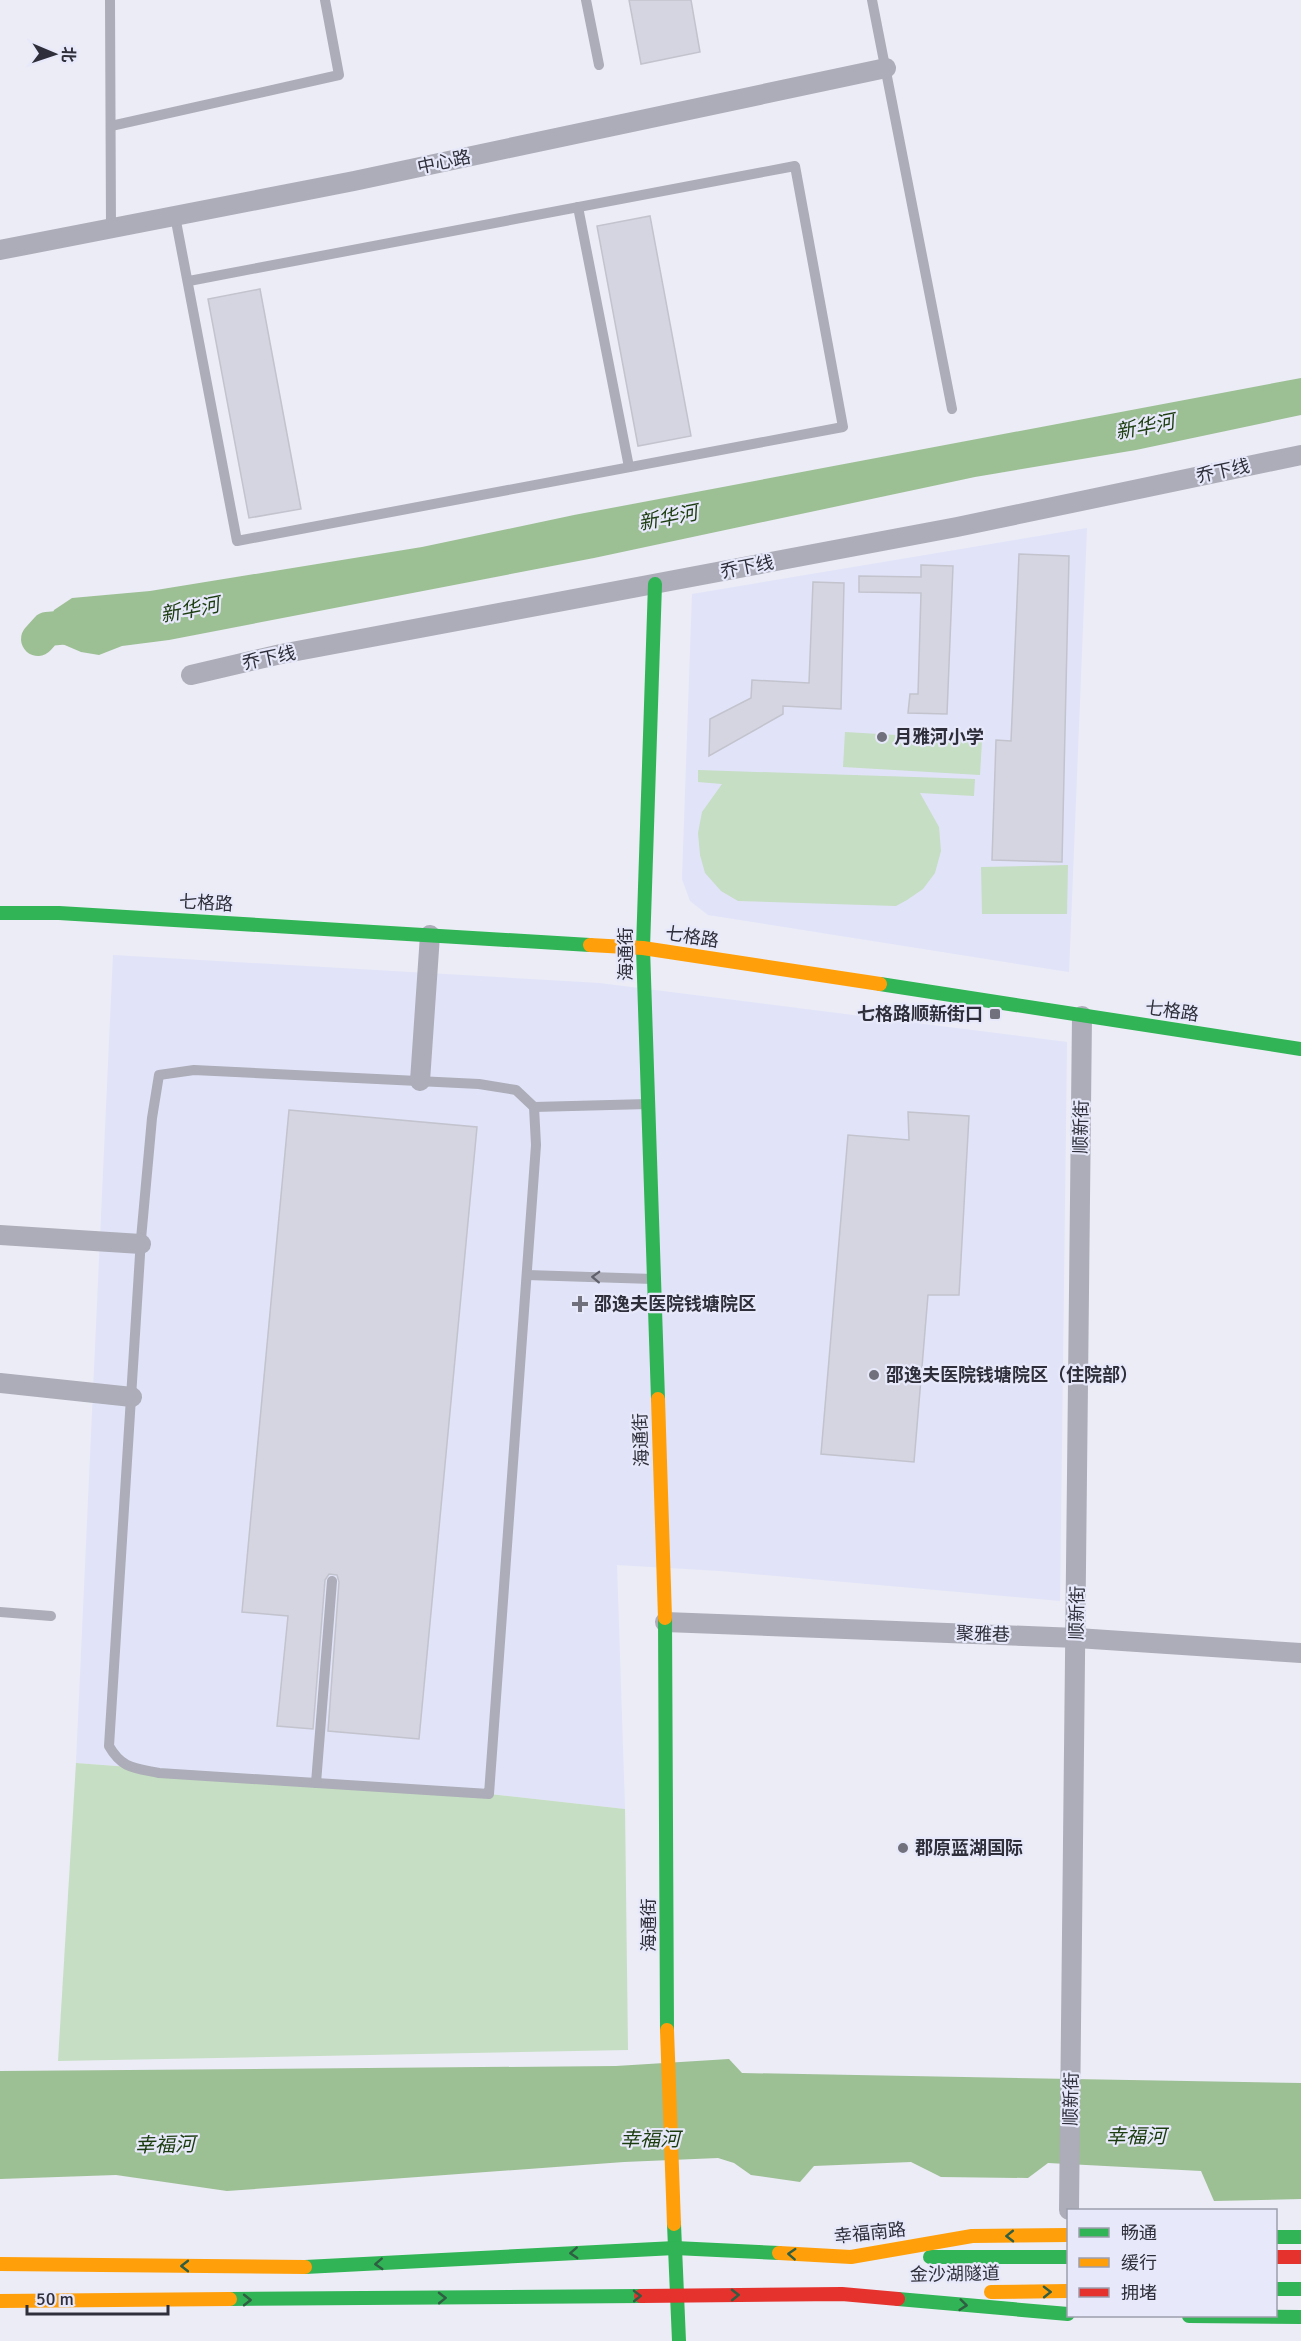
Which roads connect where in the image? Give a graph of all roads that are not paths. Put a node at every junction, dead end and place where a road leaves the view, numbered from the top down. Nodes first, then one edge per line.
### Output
1 (110, 0) edge
2 (325, 0) edge
3 (586, 0) edge
4 (872, 0) edge
5 (599, 65) dead end
6 (886, 68) junction
7 (111, 126) junction
8 (578, 207) junction
9 (175, 216) junction
10 (111, 228) junction
11 (0, 250) edge
12 (189, 281) junction
13 (952, 409) dead end
14 (1301, 455) edge
15 (629, 467) junction
16 (655, 584) junction
17 (191, 675) dead end
18 (0, 913) edge
19 (430, 935) junction
20 (643, 948) junction
21 (1082, 1016) junction
22 (1301, 1048) edge
23 (420, 1081) junction
24 (648, 1104) junction
25 (534, 1107) junction
26 (0, 1235) edge
27 (141, 1244) junction
28 (527, 1275) junction
29 (654, 1279) junction
30 (0, 1383) edge
31 (132, 1397) junction
32 (332, 1581) dead end
33 (0, 1612) edge
34 (51, 1616) dead end
35 (665, 1622) junction
36 (1077, 1638) junction
37 (1301, 1653) edge
38 (316, 1783) junction
39 (1069, 2209) edge
40 (1067, 2235) edge
41 (1277, 2237) edge
42 (1301, 2237) edge
43 (675, 2248) junction
44 (851, 2257) junction
45 (1067, 2257) edge
46 (1277, 2258) edge
47 (1301, 2258) edge
48 (0, 2264) edge
49 (1277, 2289) edge
50 (1301, 2289) edge
51 (1067, 2291) edge
52 (842, 2294) junction
53 (677, 2295) junction
54 (0, 2301) edge
55 (1067, 2314) edge
56 (1277, 2317) edge
57 (1301, 2317) edge
58 (679, 2341) edge

1 - 7 lane
2 - 7 lane
3 - 5 lane
4 - 6 lane
6 - 9 street, 中心路
6 - 13 lane
7 - 10 lane
8 - 12 lane
8 - 15 lane
8 - 15 lane
9 - 10 street, 中心路
9 - 12 lane
10 - 11 street, 中心路
12 - 15 lane
14 - 16 street, 乔下线
16 - 17 street, 乔下线
16 - 20 street, 海通街
18 - 19 street, 七格路
19 - 20 street, 七格路
19 - 23 street
20 - 21 street, 七格路
20 - 24 street, 海通街
21 - 22 street, 七格路
21 - 36 street, 顺新街
23 - 25 lane
23 - 27 lane
24 - 25 lane
24 - 29 street, 海通街
25 - 28 lane
26 - 27 street
27 - 31 lane
29 -> 28 lane
28 - 38 lane
29 - 35 street, 海通街
30 - 31 street
31 - 38 lane
32 - 38 lane
33 - 34 lane
35 - 36 street, 聚雅巷
35 - 43 street, 海通街
36 - 37 street, 聚雅巷
36 - 39 street, 顺新街
40 -> 44 street, 幸福南路
41 - 42 street
44 -> 43 street, 幸福南路
43 -> 48 street, 幸福南路
43 - 53 street, 海通街
44 - 45 street, 金沙湖隧道
46 - 47 street
49 - 50 street
52 -> 51 street, 金沙湖隧道
53 -> 52 street
52 -> 55 street
54 -> 53 street
53 - 58 street, 海通街
56 - 57 street

